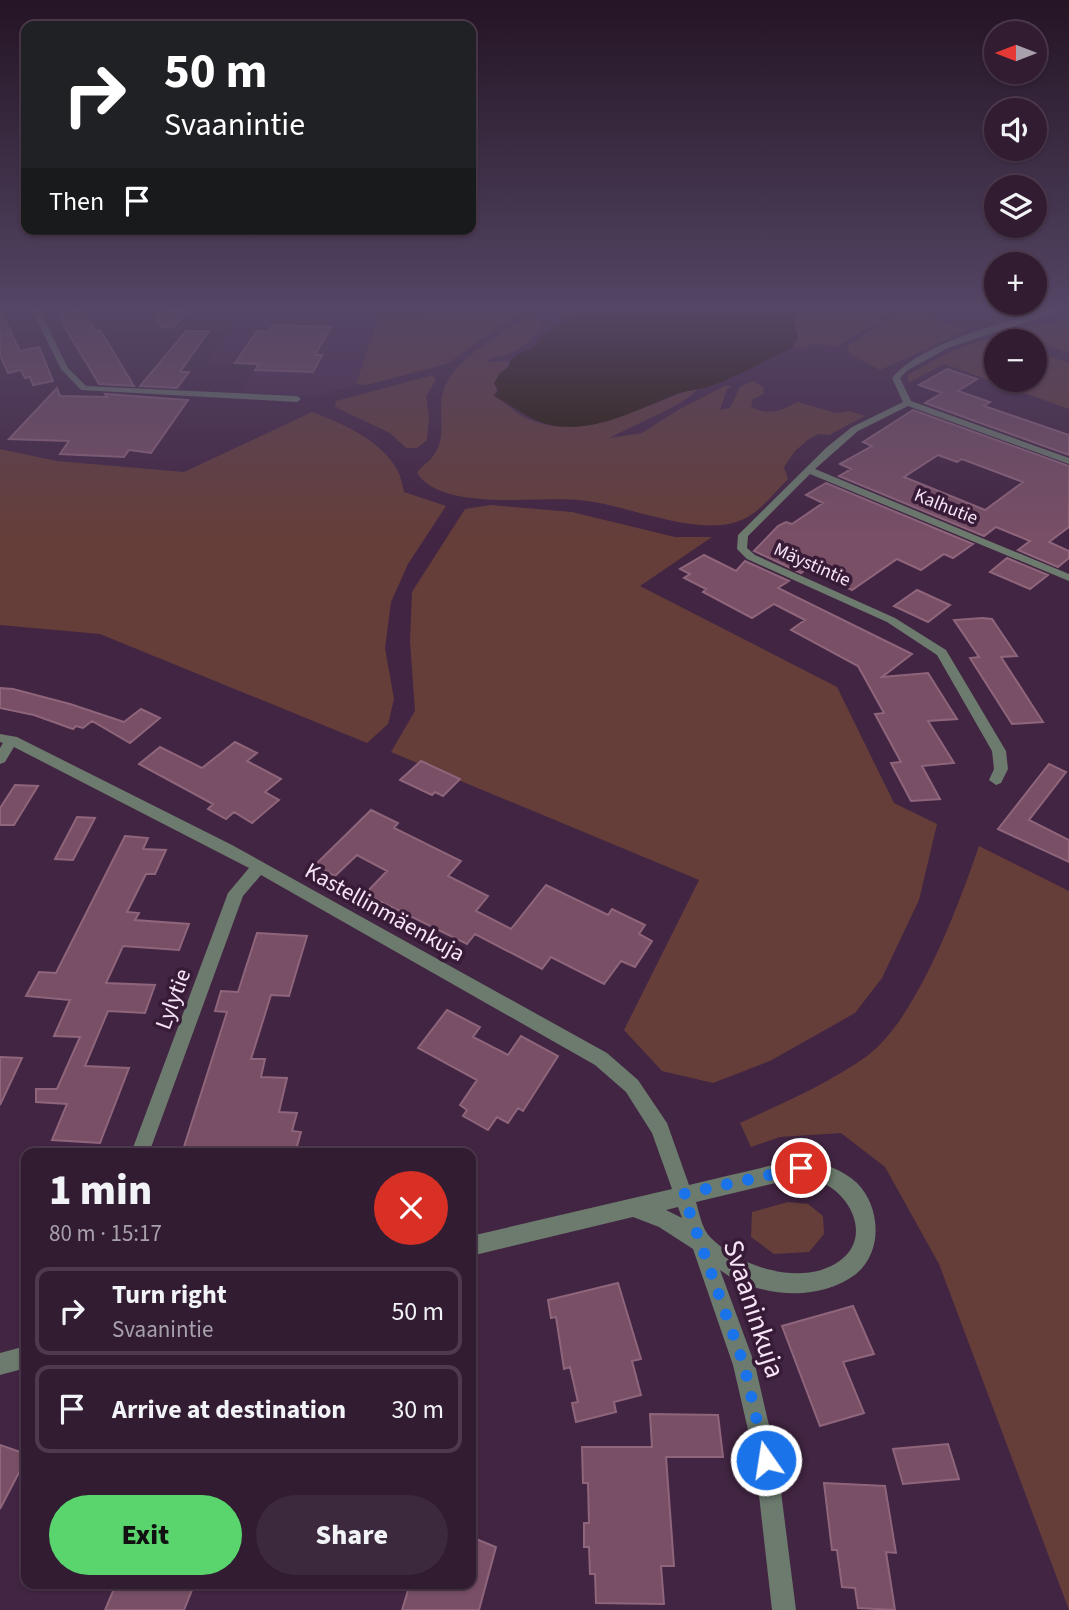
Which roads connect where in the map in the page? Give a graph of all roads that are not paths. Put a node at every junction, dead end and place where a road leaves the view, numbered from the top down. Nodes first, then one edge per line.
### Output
1 (80, 384) edge
2 (899, 384) edge
3 (298, 399) dead end
4 (908, 403) junction
5 (1069, 461) edge
6 (810, 470) junction
7 (1069, 578) edge
8 (6, 739) edge
9 (0, 759) edge
10 (996, 780) dead end
11 (259, 867) junction
12 (143, 1148) edge
13 (683, 1194) junction
14 (630, 1207) junction
15 (701, 1243) junction
16 (476, 1246) edge
17 (21, 1358) edge
18 (0, 1364) edge
19 (784, 1610) edge

1 - 3 street
2 - 4 street
4 - 5 street
4 - 6 street, Mäystintie
6 - 7 street, Kalhutie
6 - 10 street, Mäystintie
8 - 9 street
8 - 11 street, Kastellinmäenkuja
11 - 12 street, Lylytie
11 - 13 street, Kastellinmäenkuja
13 - 14 street
13 - 15 street, Svaaninkuja
13 - 15 street
14 - 15 street
14 - 16 street
15 - 19 street, Svaaninkuja
17 - 18 street

